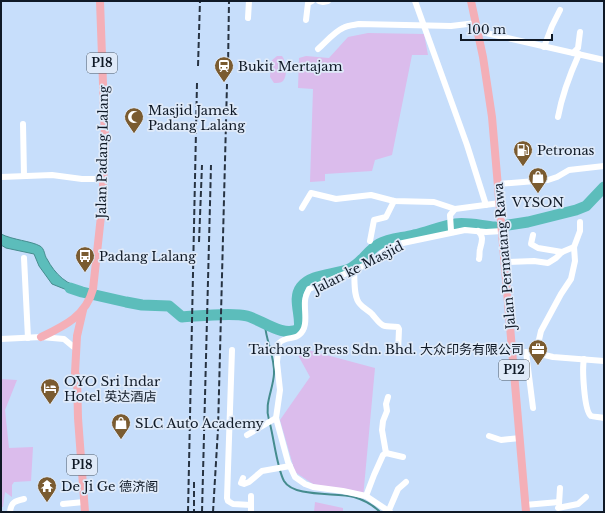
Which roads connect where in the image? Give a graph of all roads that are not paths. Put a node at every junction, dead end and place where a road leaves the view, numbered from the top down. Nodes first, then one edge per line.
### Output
1 (100, 1) edge
2 (248, 1) edge
3 (312, 1) edge
4 (319, 1) edge
5 (328, 1) edge
6 (415, 1) edge
7 (471, 1) edge
8 (560, 10) dead end
9 (248, 18) dead end
10 (306, 20) dead end
11 (425, 26) junction
12 (476, 27) junction
13 (580, 32) dead end
14 (544, 47) junction
15 (318, 49) dead end
16 (576, 54) junction
17 (604, 60) edge
18 (558, 117) dead end
19 (23, 124) dead end
20 (604, 166) edge
21 (24, 176) junction
22 (1, 177) edge
23 (103, 179) junction
24 (498, 184) junction
25 (394, 201) junction
26 (500, 203) junction
27 (486, 205) junction
28 (302, 208) dead end
29 (455, 209) junction
30 (580, 222) dead end
31 (502, 228) junction
32 (452, 231) junction
33 (478, 231) junction
34 (533, 234) dead end
35 (370, 241) dead end
36 (538, 248) junction
37 (574, 248) junction
38 (562, 252) junction
39 (24, 258) dead end
40 (479, 259) dead end
41 (534, 261) junction
42 (505, 262) junction
43 (354, 270) junction
44 (89, 301) junction
45 (83, 310) junction
46 (41, 337) junction
47 (28, 338) junction
48 (1, 339) edge
49 (76, 349) junction
50 (232, 350) dead end
51 (513, 352) junction
52 (526, 352) junction
53 (536, 352) junction
54 (398, 353) dead end
55 (584, 359) junction
56 (604, 361) edge
57 (77, 378) junction
58 (388, 397) dead end
59 (533, 408) dead end
60 (604, 418) edge
61 (275, 419) junction
62 (247, 434) dead end
63 (488, 436) dead end
64 (520, 438) junction
65 (386, 453) junction
66 (403, 457) dead end
67 (289, 467) junction
68 (243, 478) dead end
69 (406, 482) dead end
70 (560, 488) dead end
71 (251, 496) dead end
72 (366, 496) junction
73 (586, 497) dead end
74 (24, 499) dead end
75 (84, 502) junction
76 (63, 504) dead end
77 (251, 504) junction
78 (558, 507) edge
79 (525, 508) edge
80 (390, 511) edge
81 (10, 512) edge
82 (85, 512) edge
83 (250, 512) edge

1 - 23 main road, Jalan Padang Lalang / P18
2 - 9 street
3 - 10 street
4 - 5 street
6 - 11 street
7 - 12 main road, Jalan Permatang Rawa / P12
8 - 14 street
11 - 12 street
11 - 15 street
11 - 27 street
12 - 14 street
12 - 24 main road, Jalan Permatang Rawa / P12
13 - 16 street
14 - 16 street
16 - 17 street
16 - 18 street
19 - 21 street
20 - 24 street
21 - 22 street
21 - 23 street
23 - 44 main road, Jalan Padang Lalang / P18
24 - 26 main road, Jalan Permatang Rawa / P12
25 - 28 street
25 - 29 street
25 - 35 street
26 - 27 street
26 - 31 main road, Jalan Permatang Rawa / P12
27 - 29 street
29 - 32 street
30 - 37 street
31 - 33 street, Jalan ke Masjid
31 - 42 main road, Jalan Permatang Rawa / P12
32 - 33 street, Jalan ke Masjid
32 - 43 street, Jalan ke Masjid
33 - 40 street
34 - 36 street
36 - 38 street
36 - 41 street
37 - 38 street
37 - 53 street
38 - 41 street
39 - 47 street
41 - 42 street
42 - 51 main road, Jalan Permatang Rawa / P12
43 - 54 street
43 - 61 street, Jalan ke Masjid
44 - 45 main road, Jalan Padang Lalang / P18
44 - 57 main road, Jalan Padang Lalang / P18
45 - 46 main road
45 - 49 main road, P18
46 - 47 street
46 - 49 street
47 - 48 street
49 - 57 main road, P18
50 - 77 street
51 - 52 street
51 - 64 main road, Jalan Permatang Rawa / P12
52 - 53 street
52 - 59 street
53 - 55 street
55 - 56 street
55 - 60 street
57 - 75 main road, P18
58 - 65 street
61 - 62 street
61 - 67 street
63 - 64 street
64 - 79 main road, Jalan Permatang Rawa / P12
65 - 66 street
65 - 72 street
67 - 68 street
67 - 72 street
69 - 80 street
70 - 78 street
71 - 77 street
72 - 80 street
73 - 78 street
74 - 81 street
75 - 76 street
75 - 82 main road, P18
77 - 83 street
78 - 79 street

